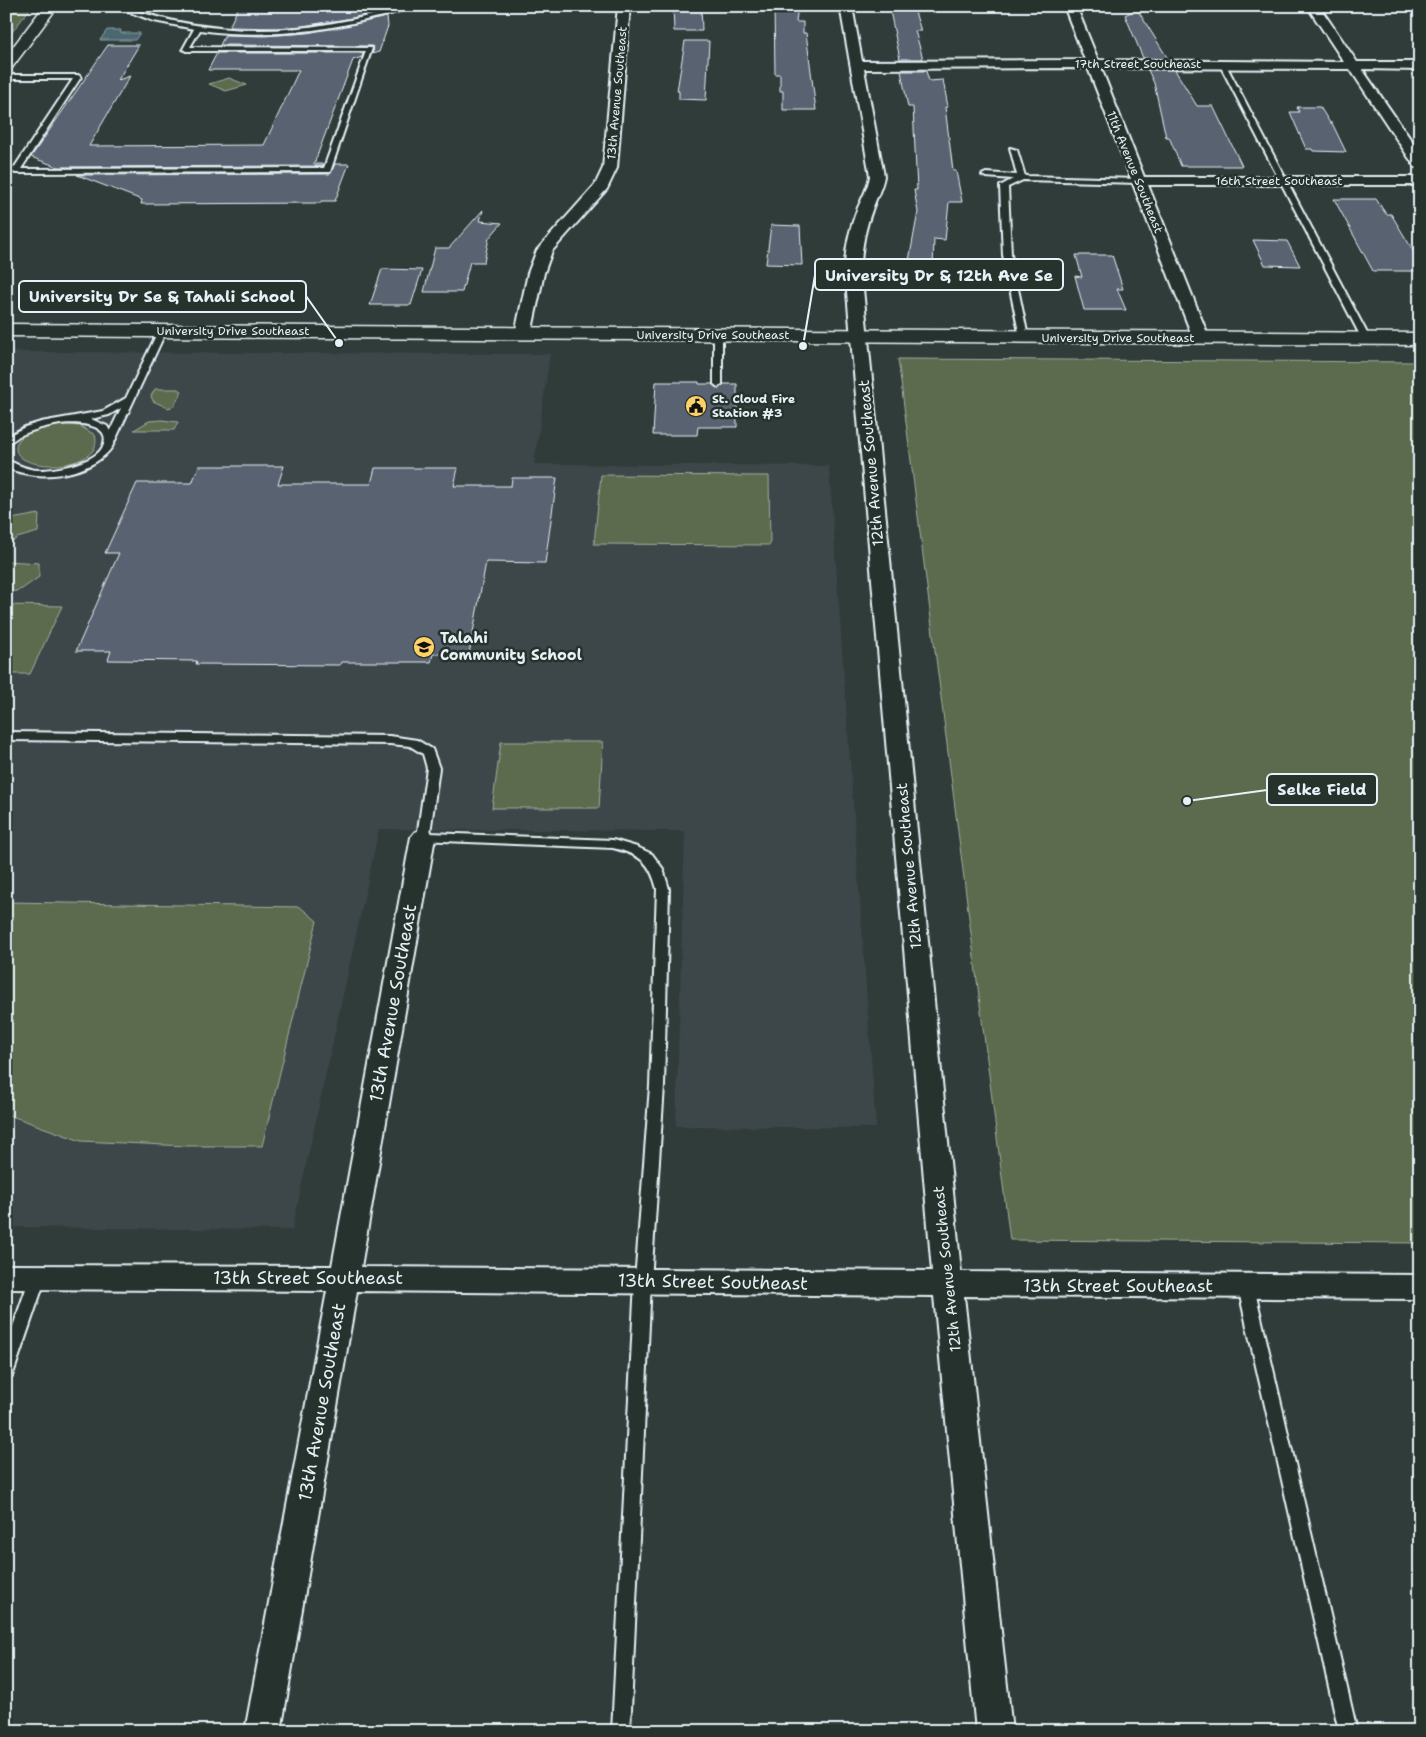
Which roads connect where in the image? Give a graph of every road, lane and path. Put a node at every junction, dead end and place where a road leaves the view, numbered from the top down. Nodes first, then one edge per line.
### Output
1 (51, 6) edge
2 (116, 6) edge
3 (407, 6) edge
4 (624, 6) edge
5 (846, 6) edge
6 (1070, 6) edge
7 (1313, 6) edge
8 (198, 27) junction
9 (1092, 64) junction
10 (857, 65) junction
11 (1223, 65) junction
12 (6, 66) edge
13 (1354, 66) junction
14 (1420, 66) edge
15 (6, 77) edge
16 (1013, 150) dead end
17 (1420, 164) edge
18 (6, 168) edge
19 (16, 170) junction
20 (986, 175) dead end
21 (1022, 178) junction
22 (1139, 181) junction
23 (1284, 181) junction
24 (1420, 181) edge
25 (6, 330) edge
26 (162, 331) junction
27 (523, 334) junction
28 (718, 335) junction
29 (860, 336) junction
30 (1024, 337) junction
31 (1200, 338) junction
32 (1420, 339) edge
33 (1366, 340) junction
34 (718, 384) dead end
35 (128, 400) junction
36 (72, 420) junction
37 (6, 441) edge
38 (109, 443) junction
39 (6, 463) edge
40 (6, 472) edge
41 (37, 473) junction
42 (6, 736) edge
43 (423, 837) junction
44 (6, 1277) edge
45 (38, 1277) junction
46 (344, 1278) junction
47 (643, 1281) junction
48 (948, 1285) junction
49 (1246, 1286) junction
50 (1420, 1287) edge
51 (6, 1371) edge
52 (263, 1731) edge
53 (620, 1731) edge
54 (994, 1731) edge
55 (1348, 1731) edge

1 - 12 street
2 - 8 lane
3 - 8 lane
4 - 27 street, 13th Avenue Southeast
5 - 10 street, 12th Avenue Southeast
6 - 9 street, 11th Avenue Southeast
7 - 13 street
8 - 19 lane
9 - 10 street, 17th Street Southeast
9 - 11 street, 17th Street Southeast
9 - 22 street, 11th Avenue Southeast
10 - 29 street, 12th Avenue Southeast
11 - 13 street, 17th Street Southeast
11 - 23 lane
13 - 14 street, 17th Street Southeast
13 - 17 street
15 - 19 lane
16 - 21 lane
18 - 19 lane
20 - 21 lane
21 - 22 lane
21 - 30 lane
22 - 23 street, 16th Street Southeast
22 - 31 street, 11th Avenue Southeast
23 - 24 street, 16th Street Southeast
23 - 33 lane
25 - 26 street, University Drive Southeast
26 - 27 street, University Drive Southeast
26 - 35 lane
27 - 28 street, University Drive Southeast
28 - 29 street, University Drive Southeast
28 - 34 lane
29 - 30 street, University Drive Southeast
29 - 48 street, 12th Avenue Southeast
30 - 31 street, University Drive Southeast
31 - 33 street, University Drive Southeast
32 - 33 street, University Drive Southeast
35 - 36 lane
35 - 38 lane
36 - 37 lane
36 - 38 lane
38 - 41 lane
39 - 41 lane
40 - 41 lane
42 - 43 lane
43 - 46 street, 13th Avenue Southeast
43 - 47 lane
44 - 45 street, 13th Street Southeast
45 - 46 street, 13th Street Southeast
45 - 51 lane
46 - 47 street, 13th Street Southeast
46 - 52 street, 13th Avenue Southeast
47 - 48 street, 13th Street Southeast
47 - 53 lane
48 - 49 street, 13th Street Southeast
48 - 54 street, 12th Avenue Southeast
49 - 50 street, 13th Street Southeast
49 - 55 lane

